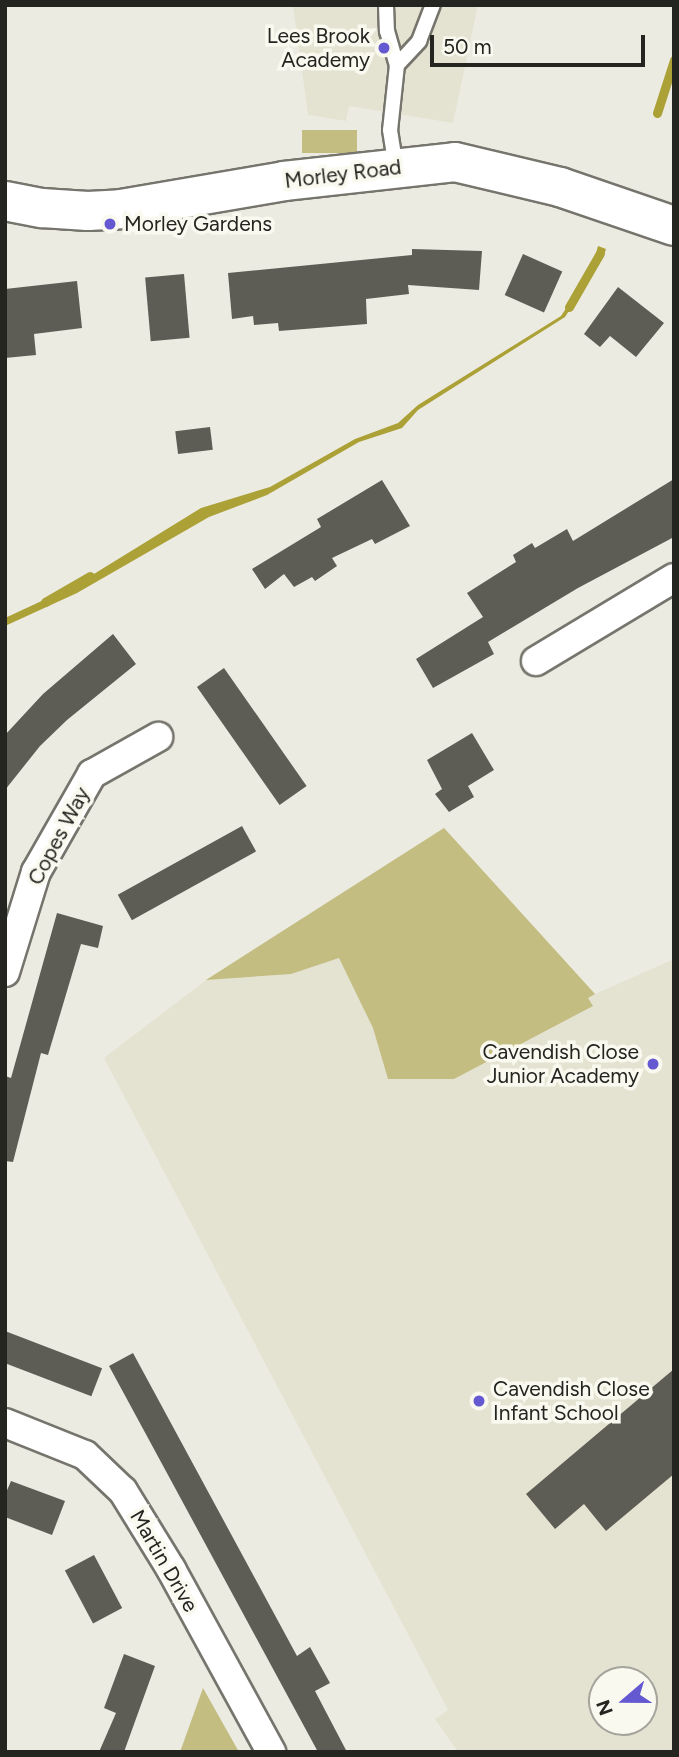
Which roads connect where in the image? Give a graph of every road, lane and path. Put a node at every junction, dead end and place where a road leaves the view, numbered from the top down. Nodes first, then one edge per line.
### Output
1 (386, 5) edge
2 (433, 5) edge
3 (397, 65) junction
4 (396, 167) junction
5 (5, 201) edge
6 (674, 226) edge
7 (674, 578) edge
8 (536, 661) dead end
9 (158, 737) dead end
10 (5, 972) edge
11 (5, 1423) edge
12 (271, 1752) edge

1 - 3 lane
2 - 3 lane
3 - 4 lane
4 - 5 street, Morley Road
4 - 6 street, Morley Road
7 - 8 street
9 - 10 street, Copes Way
11 - 12 street, Martin Drive

